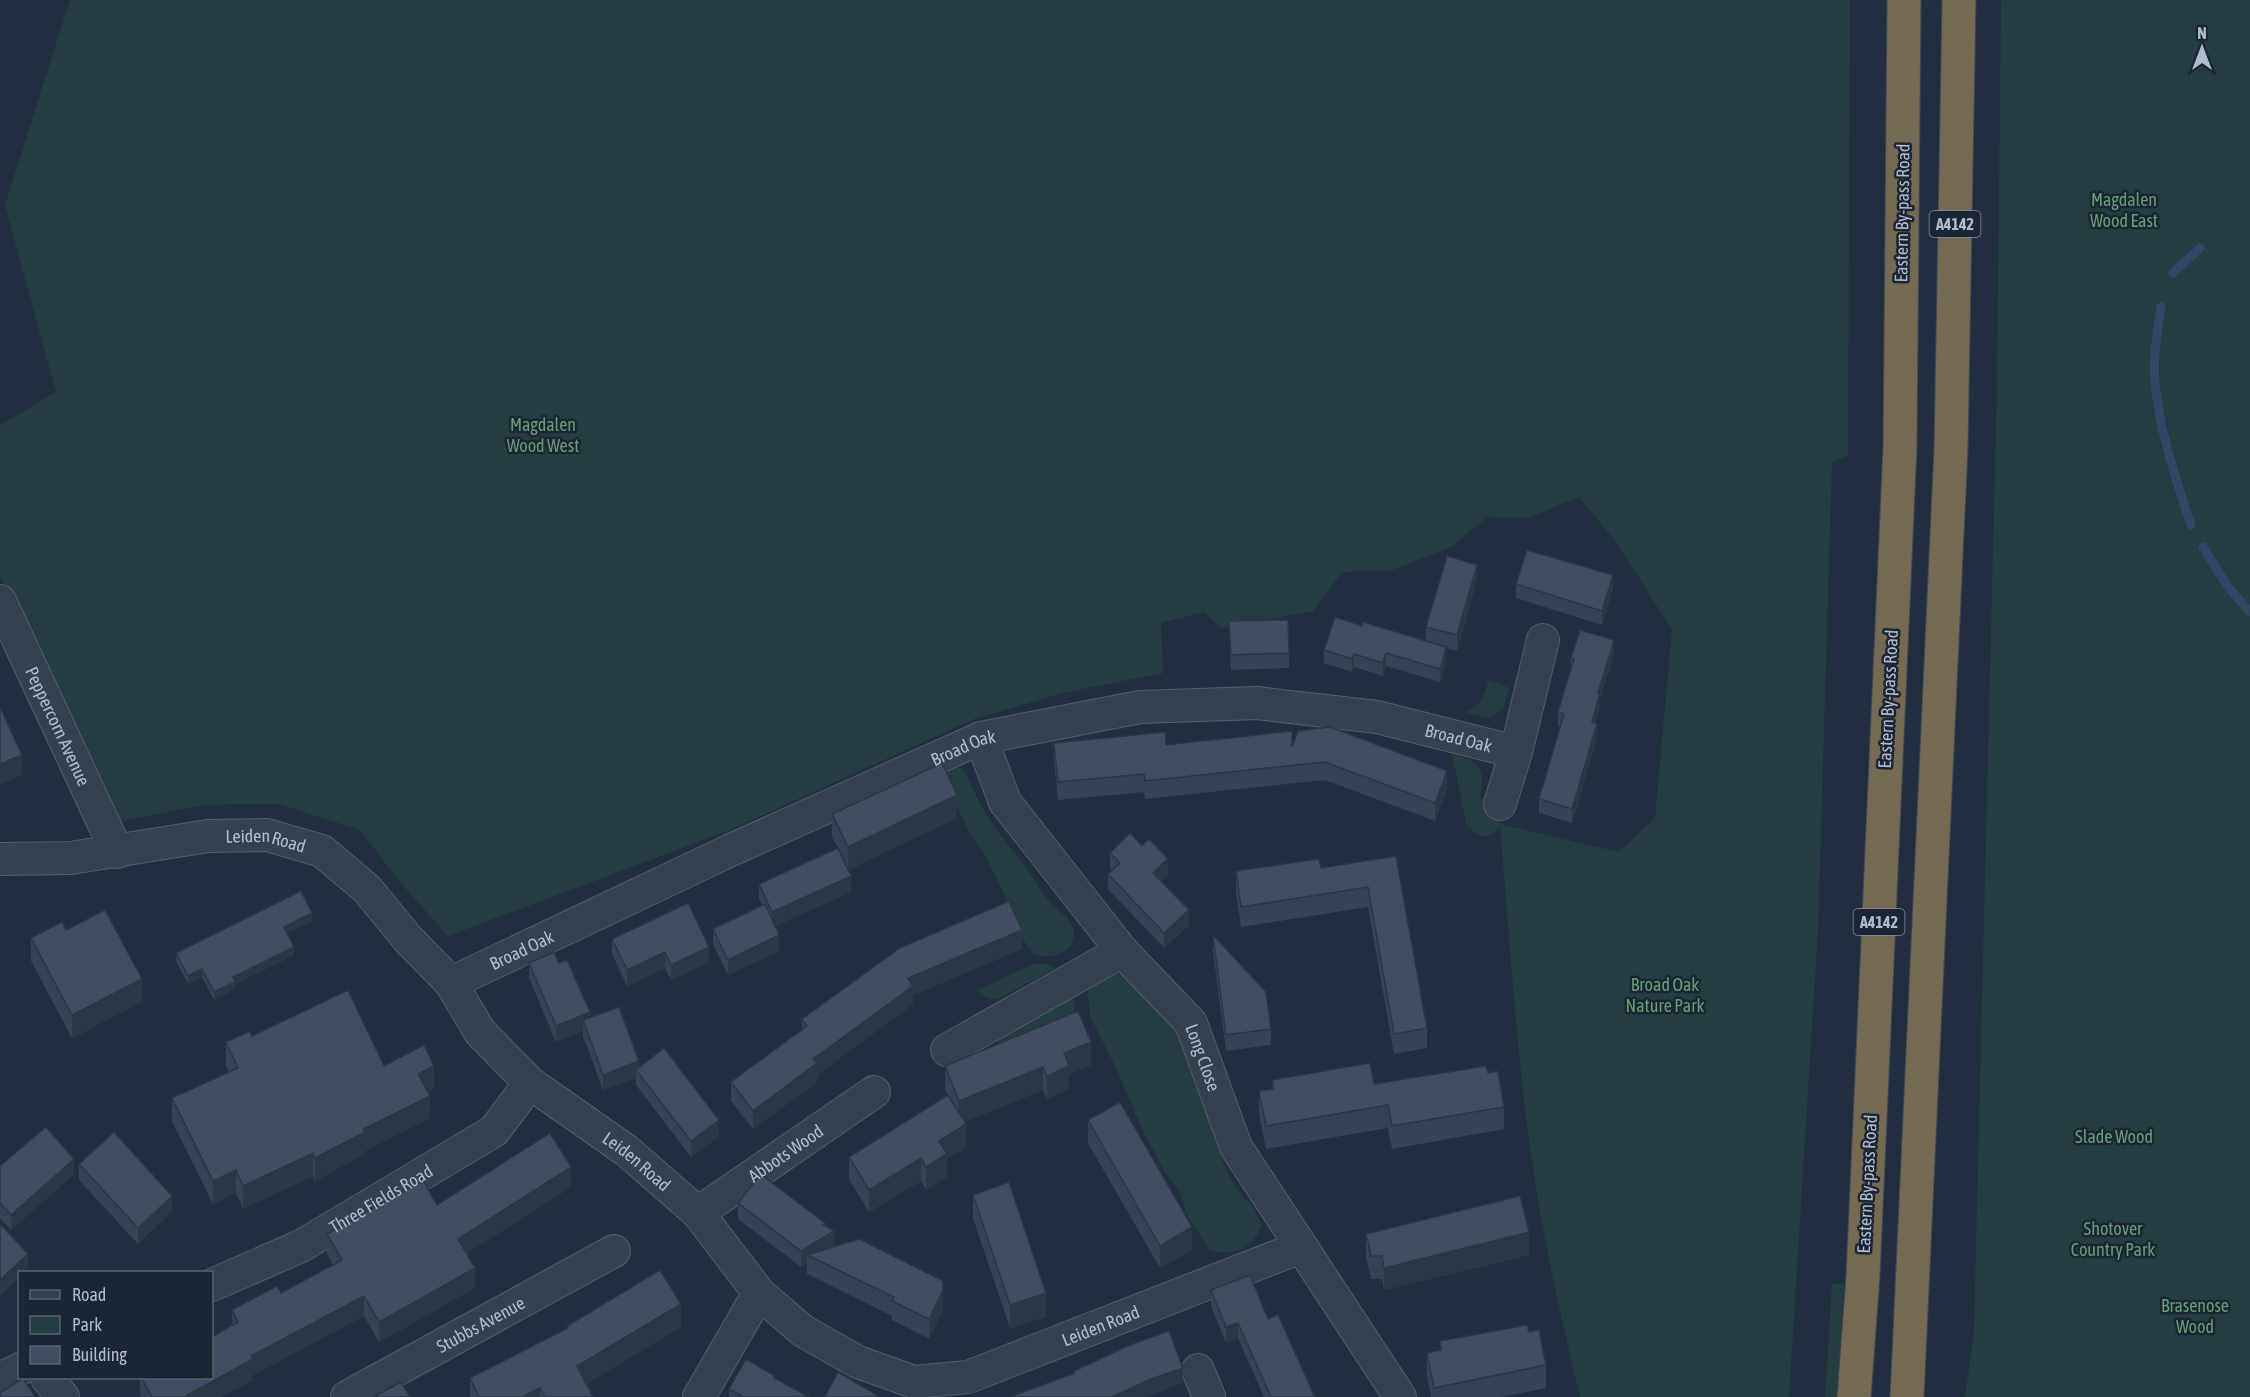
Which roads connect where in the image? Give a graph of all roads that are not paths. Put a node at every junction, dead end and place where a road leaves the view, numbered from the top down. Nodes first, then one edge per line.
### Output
1 (1904, 0) edge
2 (1959, 0) edge
3 (0, 601) edge
4 (1543, 640) dead end
5 (981, 738) junction
6 (1516, 752) junction
7 (1500, 804) dead end
8 (117, 852) junction
9 (0, 859) edge
10 (1122, 951) junction
11 (451, 983) junction
12 (947, 1050) dead end
13 (530, 1083) junction
14 (874, 1092) dead end
15 (698, 1214) junction
16 (1301, 1247) junction
17 (614, 1251) dead end
18 (213, 1285) edge
19 (759, 1293) junction
20 (18, 1370) edge
21 (0, 1379) edge
22 (49, 1379) edge
23 (63, 1397) edge
24 (347, 1397) edge
25 (699, 1397) edge
26 (1400, 1397) edge
27 (1854, 1397) edge
28 (1907, 1397) edge

1 - 27 highway, Eastern By-pass Road / A4142
2 - 28 highway, A4142
3 - 8 street, Peppercorn Avenue
4 - 6 street, Broad Oak
5 - 6 street, Broad Oak
5 - 10 street, Long Close
5 - 11 street, Broad Oak
6 - 7 street, Broad Oak
8 - 9 street, Leiden Road
8 - 11 street, Leiden Road
10 - 12 street
10 - 16 street, Long Close
11 - 13 street, Leiden Road
13 - 15 street, Leiden Road
13 - 18 street, Three Fields Road
14 - 15 street, Abbots Wood
15 - 19 street, Leiden Road
16 - 19 street, Leiden Road
16 - 26 street, Long Close
17 - 24 street, Stubbs Avenue
19 - 25 street
20 - 21 street
22 - 23 street

